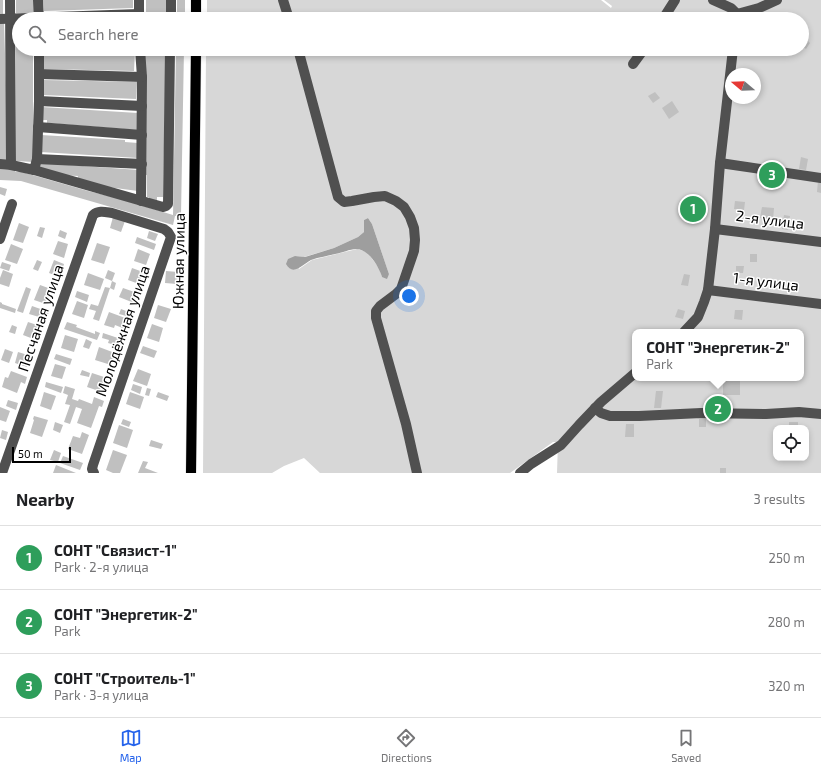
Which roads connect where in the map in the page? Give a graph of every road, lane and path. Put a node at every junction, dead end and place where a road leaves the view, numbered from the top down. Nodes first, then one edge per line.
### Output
1 (10, 0) edge
2 (38, 0) edge
3 (139, 0) edge
4 (171, 0) edge
5 (196, 0) edge
6 (283, 0) edge
7 (676, 0) edge
8 (712, 0) edge
9 (777, 0) edge
10 (39, 12) edge
11 (139, 12) edge
12 (171, 12) edge
13 (196, 12) edge
14 (287, 12) edge
15 (668, 12) edge
16 (734, 12) edge
17 (748, 12) edge
18 (0, 19) edge
19 (11, 19) junction
20 (39, 56) edge
21 (140, 56) edge
22 (170, 56) edge
23 (196, 56) edge
24 (300, 56) edge
25 (639, 56) edge
26 (732, 56) edge
27 (633, 64) dead end
28 (39, 74) junction
29 (142, 77) junction
30 (39, 101) junction
31 (142, 106) junction
32 (38, 128) junction
33 (142, 135) junction
34 (37, 159) junction
35 (720, 163) junction
36 (0, 164) edge
37 (142, 164) junction
38 (11, 165) junction
39 (34, 170) junction
40 (821, 178) edge
41 (141, 201) junction
42 (12, 204) dead end
43 (135, 220) joint
44 (715, 229) junction
45 (0, 239) edge
46 (821, 242) edge
47 (708, 290) junction
48 (821, 304) edge
49 (687, 329) edge
50 (632, 376) edge
51 (596, 408) junction
52 (821, 414) edge
53 (2, 473) edge
54 (94, 473) edge
55 (191, 473) edge
56 (417, 473) edge
57 (520, 473) edge

1 - 19 street
2 - 10 street
3 - 11 street
4 - 12 street
5 - 13 main road
6 - 14 street
7 - 15 street
8 - 16 street
9 - 17 street
18 - 19 street
19 - 38 street
20 - 28 street
21 - 29 street
22 - 41 street
23 - 55 main road, Южная улица
24 - 56 street
25 - 27 street
26 - 35 street
28 - 29 street
28 - 30 street
29 - 31 street
30 - 31 street
30 - 32 street
31 - 33 street
32 - 33 street
32 - 34 street
33 - 37 street
34 - 37 street
34 - 39 street
35 - 40 street
35 - 44 street
36 - 38 street
37 - 41 street
38 - 39 street
39 - 41 street
42 - 45 street
43 - 53 street, Песчаная улица
43 - 54 street, Молодёжная улица
44 - 46 street, 2-я улица
44 - 47 street
47 - 48 street, 1-я улица
47 - 49 street
50 - 51 street
51 - 52 street
51 - 57 street

